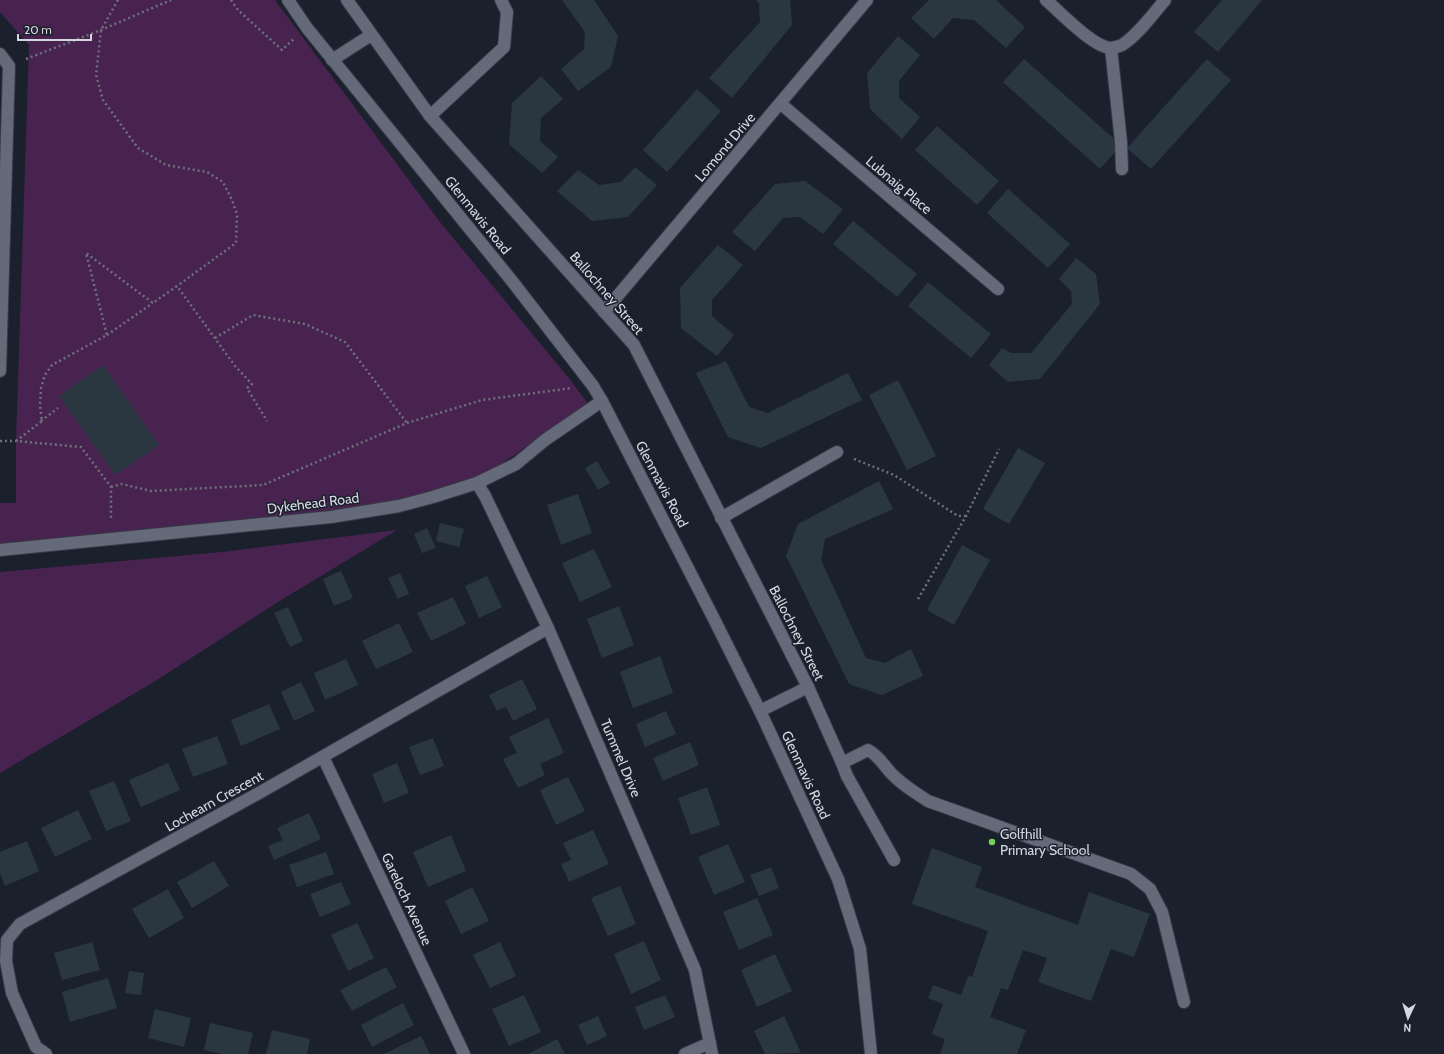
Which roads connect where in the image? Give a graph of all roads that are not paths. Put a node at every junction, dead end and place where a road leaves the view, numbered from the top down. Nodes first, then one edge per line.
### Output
1 (288, 0) edge
2 (347, 0) edge
3 (501, 0) edge
4 (1046, 0) edge
5 (1165, 0) edge
6 (863, 1) edge
7 (372, 36) junction
8 (1111, 48) junction
9 (0, 54) edge
10 (332, 60) junction
11 (781, 104) junction
12 (430, 116) junction
13 (1122, 169) dead end
14 (998, 289) dead end
15 (604, 312) junction
16 (0, 371) edge
17 (602, 401) junction
18 (837, 452) road end
19 (477, 484) junction
20 (721, 518) junction
21 (0, 550) edge
22 (548, 628) junction
23 (808, 687) junction
24 (760, 711) junction
25 (323, 757) junction
26 (842, 763) junction
27 (894, 860) dead end
28 (1184, 1002) dead end
29 (711, 1049) edge
30 (46, 1054) edge
31 (464, 1054) edge
32 (685, 1054) edge
33 (871, 1054) edge

1 - 10 street, Glenmavis Road
2 - 7 street, Ballochney Street
3 - 12 street
4 - 8 street
5 - 8 street
6 - 11 street, Lomond Drive
7 - 10 street
7 - 12 street, Ballochney Street
8 - 13 street
9 - 16 street
10 - 17 street, Glenmavis Road
11 - 14 street, Lubnaig Place
11 - 15 street, Lomond Drive
12 - 15 street, Ballochney Street
15 - 20 street, Ballochney Street
17 - 19 street, Dykehead Road
17 - 24 street, Glenmavis Road
18 - 20 street
19 - 21 street, Dykehead Road
19 - 22 street, Tummel Drive
20 - 23 street, Ballochney Street
22 - 25 street, Lochearn Crescent
22 - 29 street, Tummel Drive
23 - 24 street
23 - 26 street, Ballochney Street
24 - 33 street, Glenmavis Road
25 - 30 street, Lochearn Crescent
25 - 31 street, Gareloch Avenue
26 - 27 street, Ballochney Street
26 - 28 street
29 - 32 street

